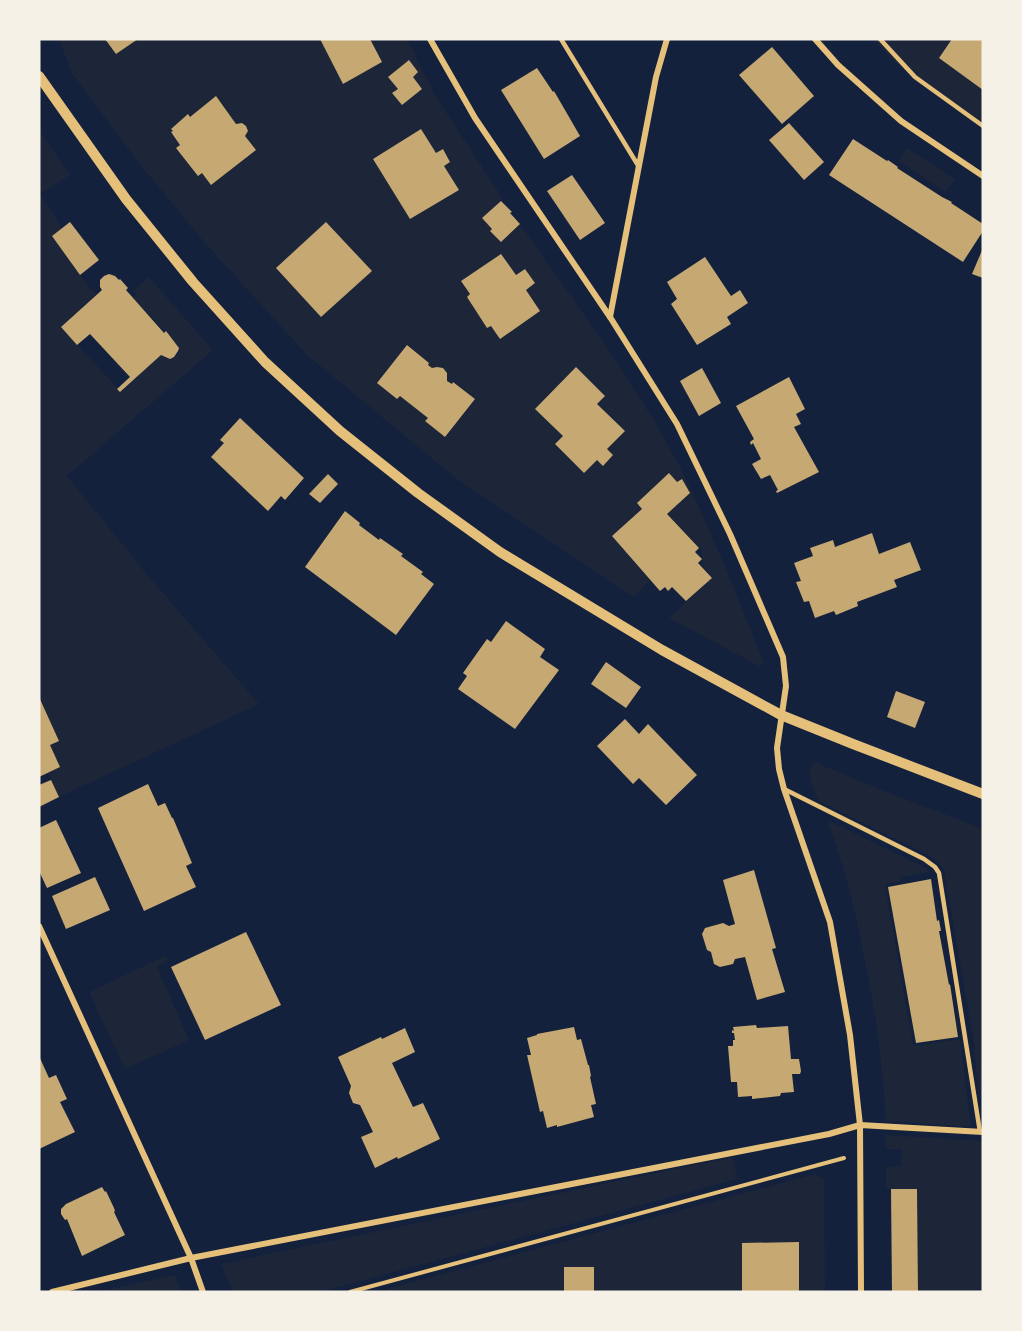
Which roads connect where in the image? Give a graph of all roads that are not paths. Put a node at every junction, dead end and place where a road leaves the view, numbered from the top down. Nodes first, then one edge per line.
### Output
1 (430, 39) edge
2 (561, 39) edge
3 (667, 39) edge
4 (815, 39) edge
5 (880, 39) edge
6 (39, 76) edge
7 (983, 126) edge
8 (639, 167) junction
9 (983, 176) edge
10 (610, 317) junction
11 (781, 715) junction
12 (784, 789) junction
13 (983, 794) edge
14 (39, 926) edge
15 (860, 1125) junction
16 (981, 1132) edge
17 (191, 1258) junction
18 (52, 1292) edge
19 (203, 1292) edge
20 (861, 1292) edge

1 - 10 street
2 - 8 lane
3 - 8 street
4 - 9 street
5 - 7 lane
6 - 11 street
8 - 10 street
10 - 11 street
11 - 12 street
11 - 13 street
12 - 15 street
12 - 16 lane
14 - 17 street
15 - 16 street
15 - 17 street
15 - 20 street
17 - 18 street
17 - 19 street

